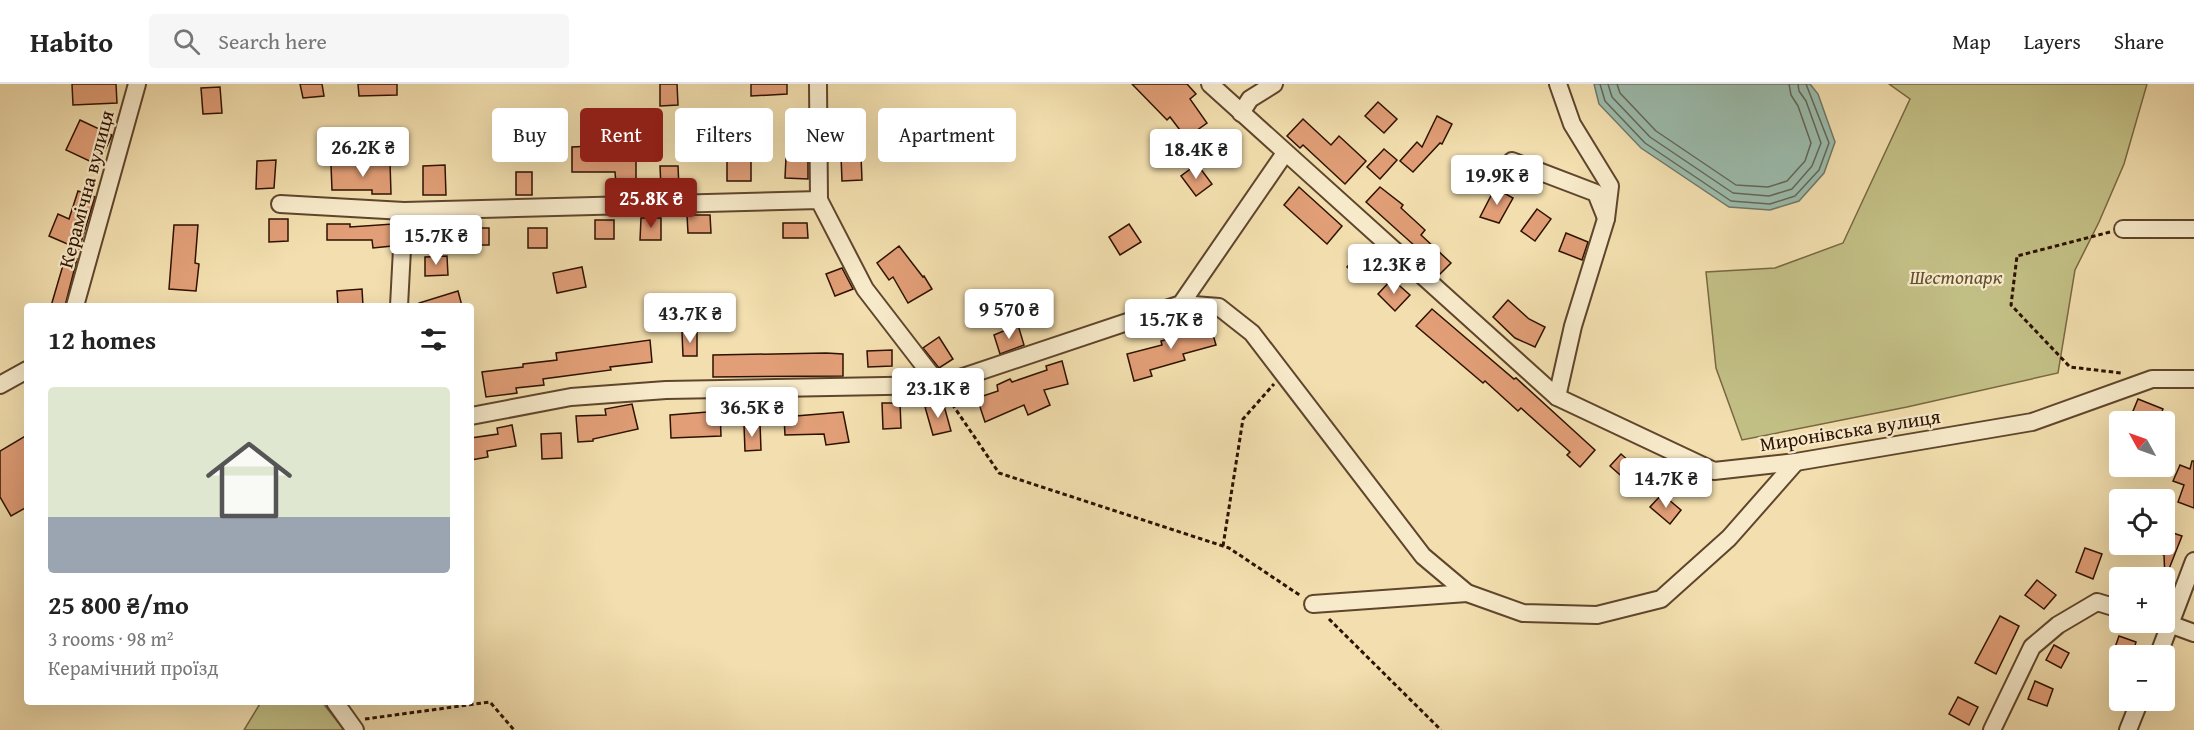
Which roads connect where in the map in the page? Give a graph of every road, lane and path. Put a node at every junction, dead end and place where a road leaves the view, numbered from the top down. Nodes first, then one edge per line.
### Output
1 (137, 84) edge
2 (818, 84) edge
3 (1209, 84) edge
4 (1274, 84) edge
5 (1558, 84) edge
6 (1241, 113) junction
7 (1285, 153) junction
8 (1512, 161) dead end
9 (819, 200) junction
10 (280, 204) dead end
11 (404, 212) junction
12 (1606, 219) junction
13 (2123, 229) joint
14 (2194, 229) edge
15 (76, 303) edge
16 (399, 303) edge
17 (1181, 304) junction
18 (24, 372) edge
19 (1284, 374) junction
20 (2152, 379) junction
21 (2194, 379) edge
22 (0, 385) edge
23 (939, 385) junction
24 (1557, 397) junction
25 (474, 415) edge
26 (1796, 462) junction
27 (1223, 546) junction
28 (2194, 561) edge
29 (1467, 593) junction
30 (1314, 604) junction
31 (2109, 606) edge
32 (2175, 606) edge
33 (2175, 626) edge
34 (2194, 633) edge
35 (336, 705) edge
36 (472, 705) edge
37 (474, 705) edge
38 (2136, 711) edge
39 (352, 725) edge
40 (514, 730) edge
41 (1441, 730) edge
42 (1992, 730) edge
43 (2128, 730) edge

1 - 15 street, Керамічна вулиця
2 - 9 street
3 - 6 street, Миронівська вулиця
4 - 6 street
5 - 12 street
6 - 7 street, Миронівська вулиця
7 - 17 street
7 - 24 street, Миронівська вулиця
8 - 12 street
9 - 11 street
9 - 23 street
10 - 11 street
11 - 16 street
12 - 24 street
13 - 14 street
13 - 20 path
17 - 19 street
17 - 23 street
18 - 22 street
19 - 27 path
19 - 29 street
20 - 21 street, Миронівська вулиця
20 - 26 street, Миронівська вулиця
23 - 25 street
23 - 27 path
24 - 26 street, Миронівська вулиця
26 - 29 street
27 - 30 path
28 - 32 street
29 - 30 street
30 - 41 path
31 - 42 street
33 - 34 street
35 - 39 street
36 - 39 path
37 - 40 path
38 - 43 street

